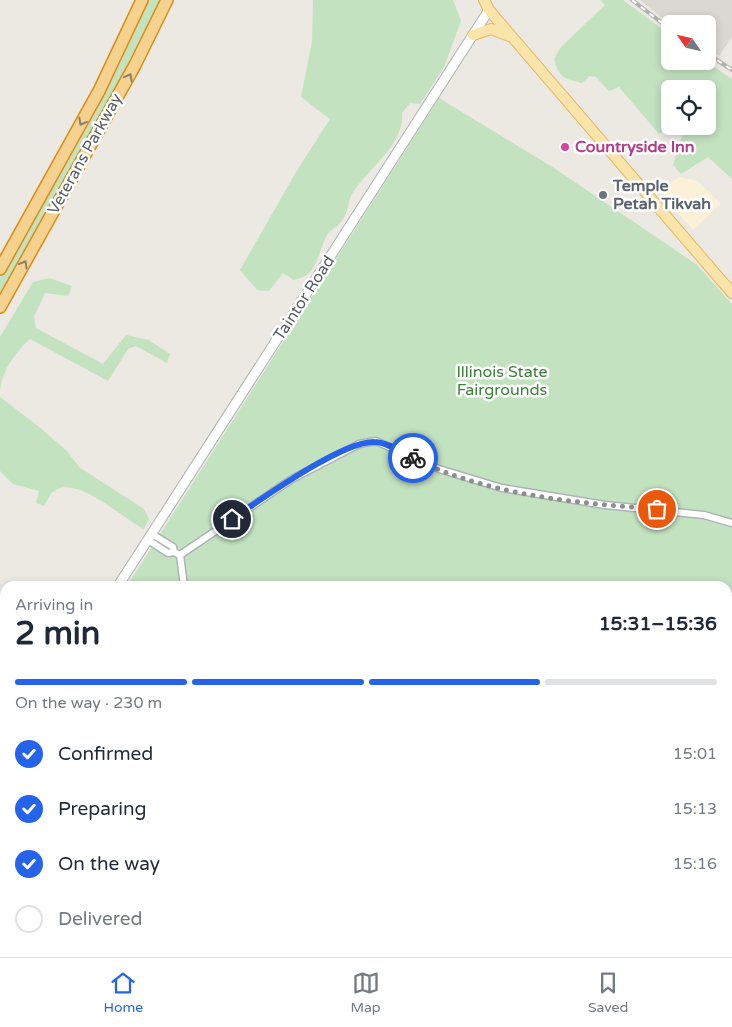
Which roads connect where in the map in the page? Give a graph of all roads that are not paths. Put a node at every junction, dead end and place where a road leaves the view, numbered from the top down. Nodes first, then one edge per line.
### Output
1 (142, 0) edge
2 (167, 0) edge
3 (475, 0) edge
4 (487, 5) edge
5 (473, 35) junction
6 (513, 37) junction
7 (0, 268) edge
8 (732, 293) edge
9 (0, 306) edge
10 (732, 523) edge
11 (150, 537) junction
12 (177, 554) junction
13 (121, 581) edge
14 (183, 581) edge

1 -> 7 highway, Veterans Parkway
9 -> 2 highway, Veterans Parkway
3 - 4 main road
4 - 5 main road, Taintor Road
4 - 6 main road
5 - 6 main road
5 - 11 main road, Taintor Road
6 - 8 main road
10 - 12 street
11 - 12 street
11 - 13 main road, Taintor Road
12 - 14 street

